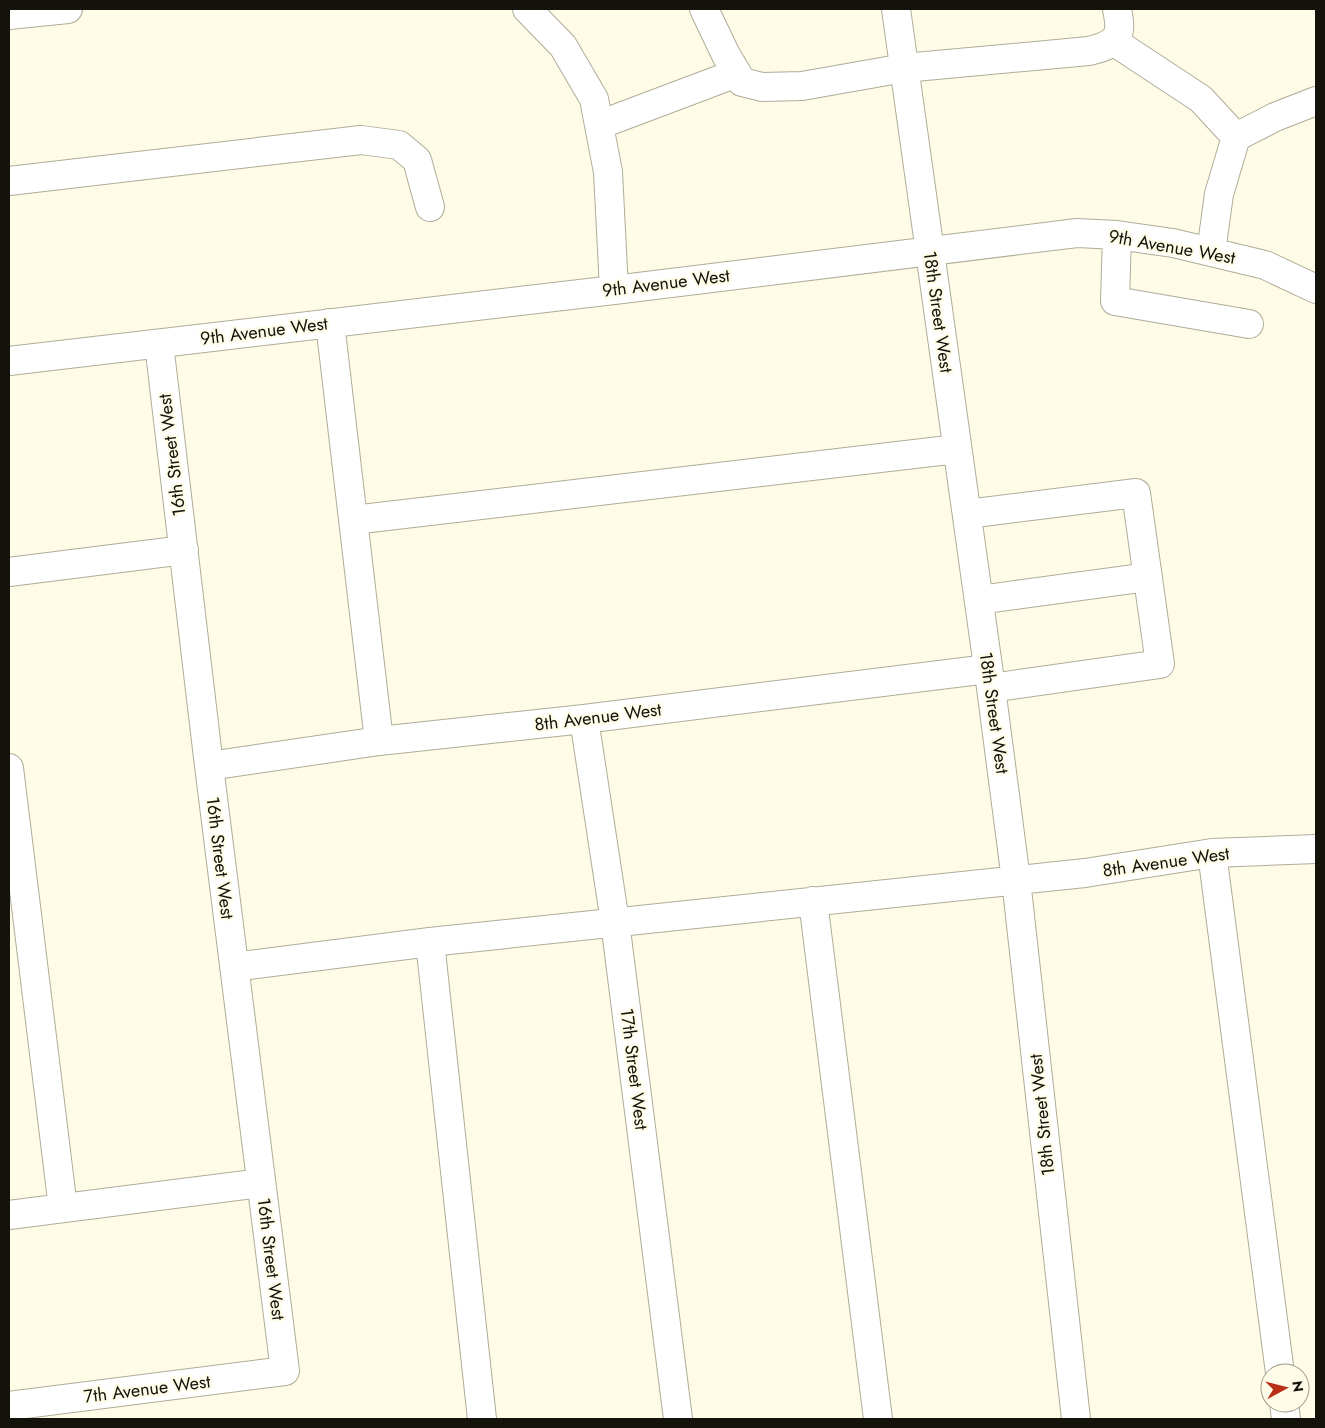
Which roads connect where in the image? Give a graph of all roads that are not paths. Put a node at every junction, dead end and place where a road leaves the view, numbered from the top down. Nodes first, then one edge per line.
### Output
1 (68, 9) edge
2 (527, 9) edge
3 (704, 9) edge
4 (896, 9) edge
5 (1117, 9) edge
6 (9, 16) edge
7 (1113, 41) junction
8 (904, 68) junction
9 (736, 73) junction
10 (1316, 101) edge
11 (599, 125) junction
12 (1236, 138) junction
13 (9, 181) edge
14 (430, 207) dead end
15 (1117, 235) junction
16 (930, 251) junction
17 (1211, 252) junction
18 (1316, 289) edge
19 (614, 290) junction
20 (330, 324) junction
21 (1248, 324) dead end
22 (159, 344) junction
23 (9, 361) edge
24 (958, 449) junction
25 (967, 514) junction
26 (353, 520) junction
27 (184, 550) junction
28 (9, 572) edge
29 (1148, 577) junction
30 (979, 600) junction
31 (989, 679) junction
32 (584, 719) junction
33 (379, 741) junction
34 (209, 766) junction
35 (9, 768) edge
36 (1316, 849) edge
37 (1212, 853) junction
38 (1016, 880) junction
39 (813, 901) junction
40 (615, 922) junction
41 (430, 942) junction
42 (234, 968) junction
43 (261, 1183) junction
44 (63, 1208) junction
45 (9, 1215) edge
46 (1279, 1363) edge
47 (285, 1371) joint
48 (9, 1406) edge
49 (482, 1419) edge
50 (678, 1419) edge
51 (878, 1419) edge
52 (1076, 1419) edge

1 - 6 street
2 - 11 street
3 - 9 street
4 - 8 street, 18th Street West
5 - 7 street
7 - 8 street
7 - 12 street
8 - 9 street
8 - 16 street, 18th Street West
9 - 11 street
10 - 12 street
11 - 19 street
12 - 17 street
13 - 14 street
15 - 16 street, 9th Avenue West
15 - 17 street, 9th Avenue West
15 - 21 street
16 - 19 street, 9th Avenue West
16 - 24 street, 18th Street West
17 - 18 street, 9th Avenue West
19 - 20 street, 9th Avenue West
20 - 22 street, 9th Avenue West
20 - 26 street
22 - 23 street, 9th Avenue West
22 - 27 street, 16th Street West
24 - 25 street, 18th Street West
24 - 26 street
25 - 29 street
25 - 30 street, 18th Street West
26 - 33 street
27 - 28 street
27 - 34 street, 16th Street West
29 - 30 street
29 - 31 street, 8th Avenue West
30 - 31 street, 18th Street West
31 - 32 street, 8th Avenue West
31 - 38 street, 18th Street West
32 - 33 street, 8th Avenue West
32 - 40 street, 17th Street West
33 - 34 street, 8th Avenue West
34 - 42 street, 16th Street West
35 - 44 street
36 - 37 street, 8th Avenue West
37 - 38 street, 8th Avenue West
37 - 46 street
38 - 39 street, 8th Avenue West
38 - 52 street, 18th Street West
39 - 40 street, 8th Avenue West
39 - 51 street
40 - 41 street, 8th Avenue West
40 - 50 street, 17th Street West
41 - 42 street, 8th Avenue West
41 - 49 street
42 - 43 street, 16th Street West
43 - 44 street
43 - 47 street, 16th Street West
44 - 45 street
47 - 48 street, 7th Avenue West

